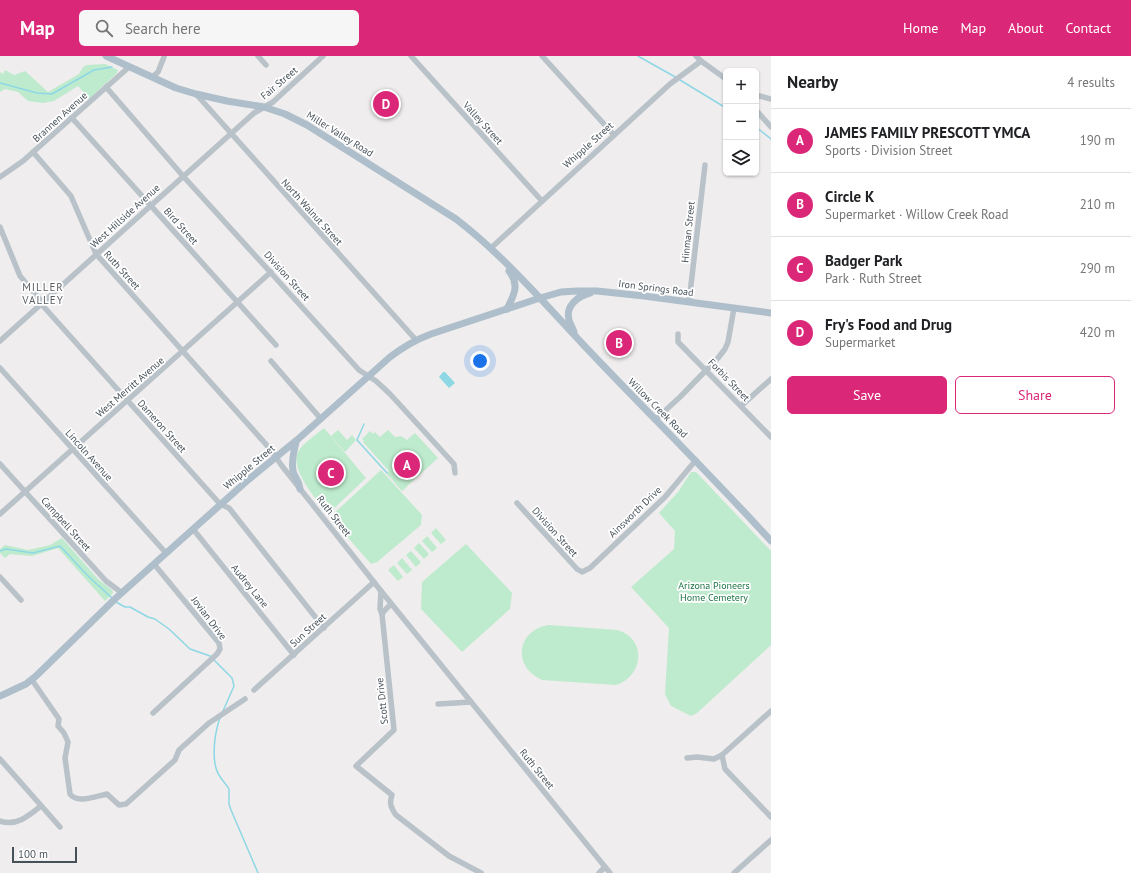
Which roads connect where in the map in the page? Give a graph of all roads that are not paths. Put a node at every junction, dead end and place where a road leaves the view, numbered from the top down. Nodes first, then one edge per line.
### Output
1 (106, 56) edge
2 (258, 56) edge
3 (268, 56) edge
4 (323, 56) edge
5 (411, 56) edge
6 (542, 56) edge
7 (696, 56) edge
8 (164, 57) edge
9 (701, 61) junction
10 (129, 67) junction
11 (152, 77) junction
12 (723, 77) edge
13 (106, 87) junction
14 (196, 94) junction
15 (759, 96) edge
16 (771, 99) edge
17 (264, 107) junction
18 (759, 113) edge
19 (72, 118) junction
20 (771, 127) edge
21 (230, 134) junction
22 (614, 135) junction
23 (33, 152) junction
24 (705, 164) dead end
25 (184, 176) junction
26 (0, 177) edge
27 (542, 201) junction
28 (151, 206) junction
29 (0, 230) edge
30 (491, 248) junction
31 (96, 254) junction
32 (505, 262) junction
33 (271, 272) junction
34 (531, 290) joint
35 (597, 291) junction
36 (540, 298) junction
37 (42, 302) junction
38 (238, 302) junction
39 (689, 302) junction
40 (734, 308) junction
41 (507, 309) junction
42 (771, 313) edge
43 (678, 334) dead end
44 (577, 338) junction
45 (416, 340) junction
46 (0, 341) edge
47 (276, 345) dead end
48 (183, 352) junction
49 (271, 361) dead end
50 (0, 368) edge
51 (707, 370) junction
52 (367, 376) junction
53 (771, 379) edge
54 (128, 400) junction
55 (741, 406) junction
56 (320, 419) junction
57 (656, 420) junction
58 (771, 437) edge
59 (296, 442) junction
60 (72, 450) junction
61 (276, 457) junction
62 (696, 460) junction
63 (0, 464) edge
64 (455, 473) dead end
65 (300, 489) junction
66 (25, 492) junction
67 (517, 503) dead end
68 (220, 504) junction
69 (0, 514) edge
70 (193, 529) junction
71 (771, 541) edge
72 (166, 553) junction
73 (154, 564) junction
74 (582, 572) joint
75 (0, 577) edge
76 (374, 582) junction
77 (381, 591) junction
78 (122, 593) junction
79 (20, 600) dead end
80 (391, 604) junction
81 (382, 614) junction
82 (324, 628) junction
83 (294, 655) junction
84 (32, 680) junction
85 (254, 690) dead end
86 (0, 696) edge
87 (245, 698) dead end
88 (471, 702) junction
89 (438, 704) dead end
90 (771, 711) edge
91 (153, 713) dead end
92 (722, 755) junction
93 (687, 758) dead end
94 (0, 759) edge
95 (41, 806) junction
96 (771, 817) edge
97 (0, 821) edge
98 (60, 826) dead end
99 (771, 840) edge
100 (605, 867) junction
101 (481, 873) edge
102 (599, 873) edge
103 (610, 873) edge
104 (734, 873) edge

1 - 10 main road, Miller Valley Road
2 - 3 street
4 - 17 street, Fair Street
5 - 27 street, Valley Street
6 - 22 street
7 - 9 street
8 - 11 street
9 - 12 street
9 - 22 street, Whipple Street
10 - 11 main road, Miller Valley Road
10 - 13 street, Brannen Avenue
11 - 14 main road, Miller Valley Road
13 - 19 street, Brannen Avenue
13 - 25 street, Division Street
14 - 17 main road, Miller Valley Road
14 - 21 street, North Walnut Street
15 - 16 street
17 - 21 street, West Hillside Avenue
17 - 30 main road, Miller Valley Road
18 - 20 street
19 - 23 street, Brannen Avenue
19 - 28 street, Bird Street
21 - 25 street, West Hillside Avenue
21 - 45 street, North Walnut Street
22 - 27 street, Whipple Street
23 - 26 street, Brannen Avenue
23 - 31 street, Ruth Street
24 - 39 street, Hinman Street
25 - 28 street, West Hillside Avenue
25 - 33 street, Division Street
27 - 30 street, Whipple Street
28 - 31 street, West Hillside Avenue
28 - 38 street, Bird Street
29 - 37 street, Dameron Street
30 - 32 main road, Miller Valley Road
31 - 37 street, West Hillside Avenue
31 - 48 street, Ruth Street
32 - 34 main road, Miller Valley Road
32 - 41 main road
33 - 38 street, West Merritt Avenue
33 - 52 street, Division Street
34 - 36 main road, Willow Creek Road
35 - 36 main road, Iron Springs Road
35 - 39 main road, Iron Springs Road
35 - 44 main road
36 - 41 main road, Whipple Street
36 - 44 main road, Willow Creek Road
37 - 46 street, West Hillside Avenue
37 - 54 street, Dameron Street
38 - 47 street, Bird Street
38 - 48 street, West Merritt Avenue
39 - 40 main road, Iron Springs Road
40 - 42 main road, Iron Springs Road
40 - 51 street
41 - 45 main road, Whipple Street
43 - 51 street, Forbis Street
44 - 57 main road, Willow Creek Road
45 - 52 main road, Whipple Street
48 - 54 street, West Merritt Avenue
48 - 61 street, Ruth Street
49 - 56 street
50 - 60 street, Lincoln Avenue
51 - 55 street, Forbis Street
51 - 57 street
52 - 56 main road, Whipple Street
52 - 64 street, Division Street
53 - 55 street
54 - 60 street, West Merritt Avenue
54 - 68 street, Dameron Street
55 - 58 street, Forbis Street
56 - 59 main road, Whipple Street
57 - 62 main road, Willow Creek Road
59 - 61 main road, Whipple Street
59 - 65 main road
60 - 66 street, West Merritt Avenue
60 - 72 street, Lincoln Avenue
61 - 65 street, Ruth Street
61 - 68 main road, Whipple Street
62 - 71 main road, Willow Creek Road
62 - 74 street, Ainsworth Drive
63 - 66 street, Campbell Street
65 - 76 street, Ruth Street
66 - 69 street, West Merritt Avenue
66 - 78 street, Campbell Street
67 - 74 street, Division Street
68 - 70 main road, Whipple Street
68 - 82 street, Dameron Street
70 - 72 main road, Whipple Street
70 - 83 street, Audrey Lane
72 - 73 main road, Whipple Street
73 - 78 main road, Whipple Street
73 - 91 street, Jovian Drive
75 - 79 street
76 - 77 street, Ruth Street
76 - 82 street, Sun Street
77 - 80 street, Ruth Street
77 - 81 street, Scott Drive
78 - 84 main road, Whipple Street
80 - 81 street
80 - 88 street, Ruth Street
81 - 101 street, Scott Drive
82 - 83 street, Sun Street
83 - 85 street, Sun Street
84 - 86 main road, Whipple Street
84 - 87 street
88 - 89 street
88 - 100 street, Ruth Street
90 - 92 street
92 - 93 street
92 - 96 street
94 - 95 street
95 - 97 street
95 - 98 street
99 - 104 street
100 - 102 street
100 - 103 street, Ruth Street

